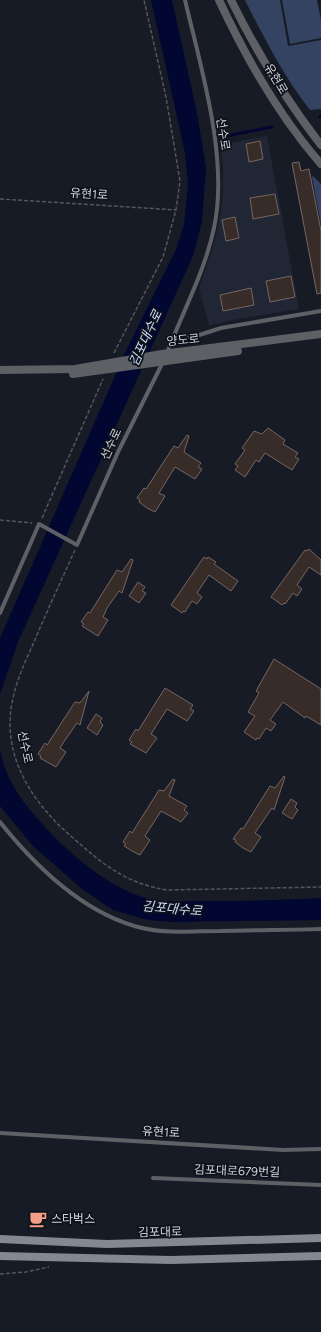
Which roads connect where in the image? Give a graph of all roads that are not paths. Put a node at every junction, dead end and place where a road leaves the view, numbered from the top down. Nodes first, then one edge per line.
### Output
1 (185, 0) edge
2 (219, 0) edge
3 (231, 0) edge
4 (321, 145) edge
5 (321, 164) edge
6 (321, 311) edge
7 (321, 334) edge
8 (173, 337) junction
9 (321, 340) edge
10 (162, 358) junction
11 (110, 366) junction
12 (0, 370) edge
13 (0, 376) edge
14 (0, 613) edge
15 (0, 822) edge
16 (321, 929) edge
17 (0, 1132) edge
18 (321, 1149) edge
19 (153, 1178) dead end
20 (321, 1185) edge
21 (321, 1238) edge
22 (0, 1239) edge
23 (0, 1256) edge
24 (321, 1256) edge

1 - 8 lane, 선수로
2 - 5 street, 유현로
3 - 4 street, 유현로
6 - 8 lane
7 - 10 street, 양도로
8 - 10 lane, 선수로
9 - 10 street, 양도로
10 - 11 street, 양도로
10 - 14 lane, 선수로
11 - 12 street, 양도로
11 - 13 street, 양도로
15 - 16 lane
17 - 18 lane, 유현1로
19 - 20 lane, 김포대로679번길
21 - 22 main road, 김포대로
23 - 24 main road

